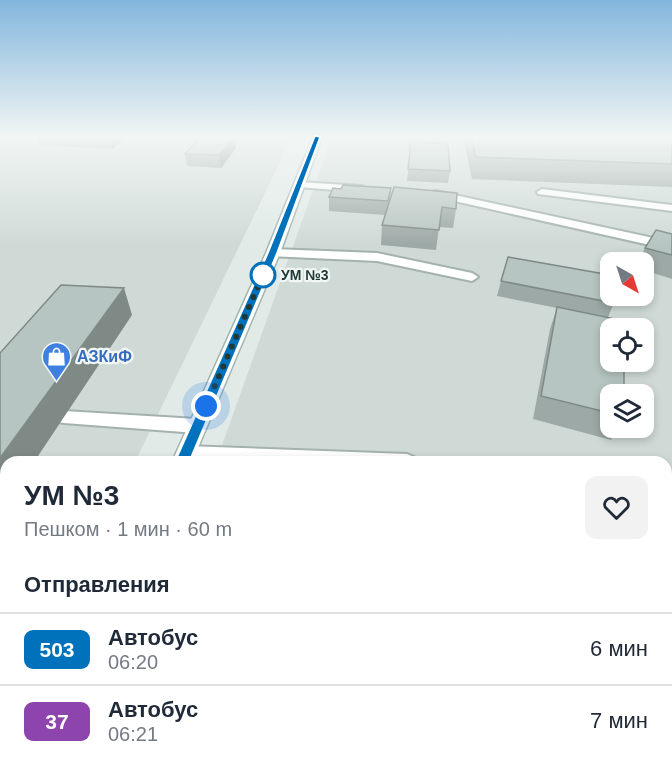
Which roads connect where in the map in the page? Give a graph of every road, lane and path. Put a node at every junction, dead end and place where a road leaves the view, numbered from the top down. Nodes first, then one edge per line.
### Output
1 (305, 173) edge
2 (300, 185) junction
3 (370, 189) edge
4 (542, 192) dead end
5 (428, 193) edge
6 (672, 208) edge
7 (672, 246) edge
8 (273, 253) junction
9 (472, 277) dead end
10 (64, 417) dead end
11 (197, 426) junction
12 (185, 456) edge

1 - 2 main road
2 - 3 lane
2 - 8 main road
4 - 6 lane
5 - 7 lane
8 - 9 lane
8 - 11 main road
10 - 11 lane
11 - 12 main road

